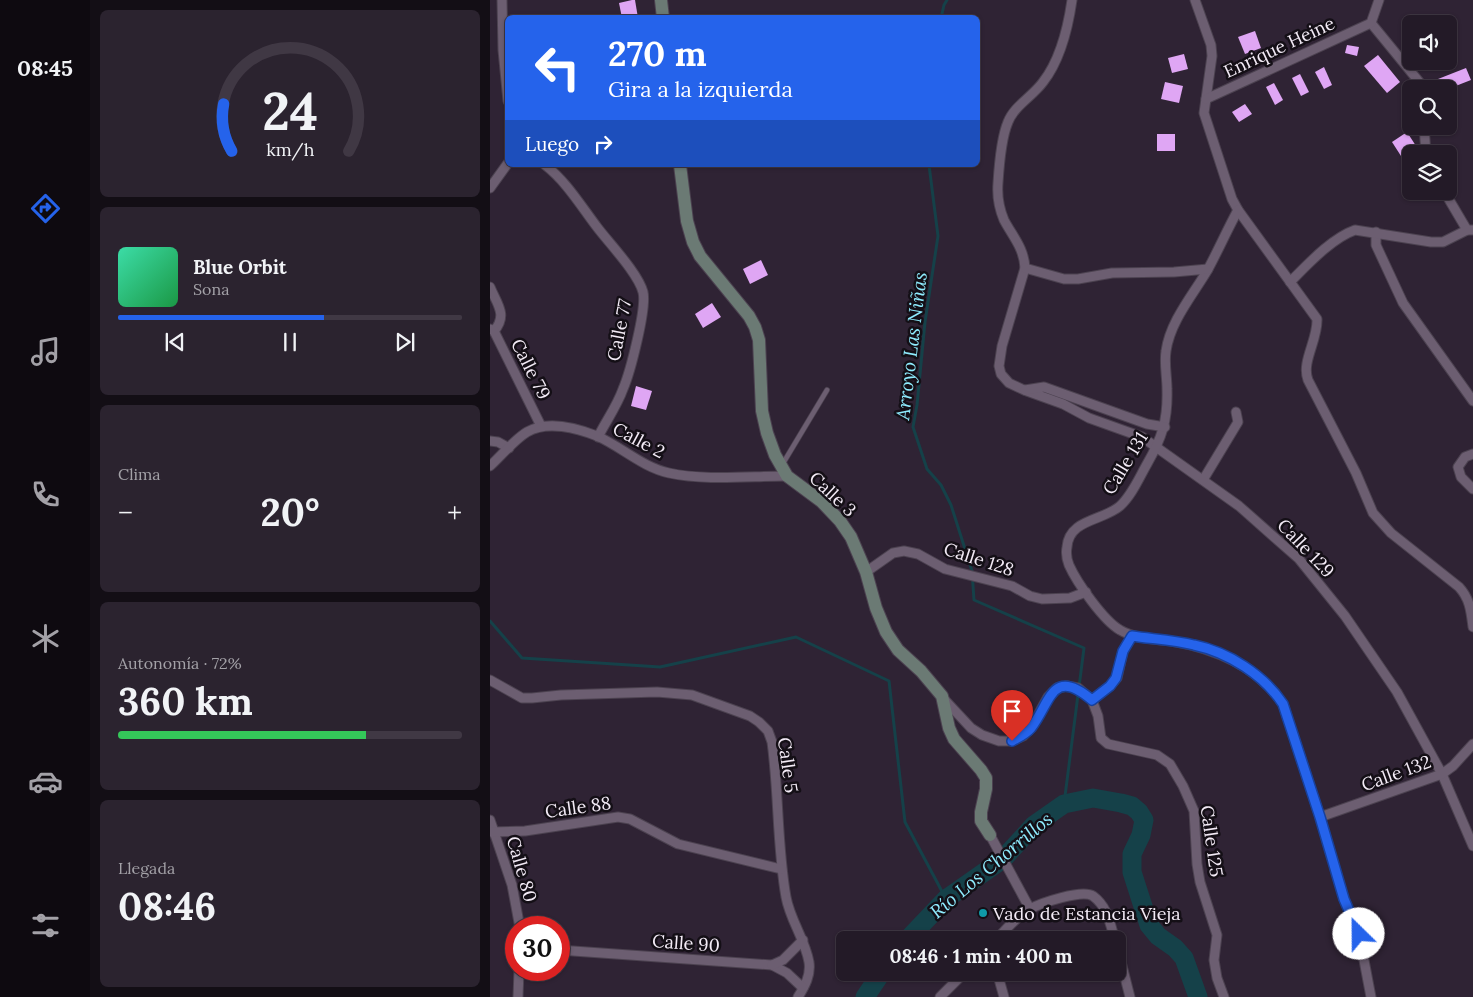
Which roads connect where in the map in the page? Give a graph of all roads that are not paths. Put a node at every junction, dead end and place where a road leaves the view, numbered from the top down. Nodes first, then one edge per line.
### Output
1 (502, 0) edge
2 (661, 0) edge
3 (1072, 0) edge
4 (1195, 0) edge
5 (1379, 0) edge
6 (663, 15) edge
7 (1371, 23) junction
8 (505, 70) edge
9 (1418, 80) edge
10 (1206, 99) junction
11 (505, 167) edge
12 (547, 167) edge
13 (680, 167) edge
14 (490, 188) edge
15 (1450, 200) edge
16 (1238, 210) junction
17 (1470, 230) edge
18 (1376, 232) junction
19 (1025, 268) junction
20 (1208, 269) junction
21 (1290, 282) junction
22 (490, 287) edge
23 (492, 330) edge
24 (827, 390) dead end
25 (1024, 390) junction
26 (1473, 402) edge
27 (1236, 412) dead end
28 (541, 426) junction
29 (1165, 427) junction
30 (598, 437) junction
31 (490, 441) edge
32 (1157, 447) junction
33 (509, 448) junction
34 (1473, 454) edge
35 (490, 466) edge
36 (784, 471) junction
37 (1203, 480) junction
38 (1473, 489) edge
39 (866, 572) junction
40 (1086, 592) junction
41 (1473, 627) edge
42 (1132, 636) junction
43 (490, 680) edge
44 (942, 696) junction
45 (1092, 700) junction
46 (1473, 744) edge
47 (1442, 774) junction
48 (1320, 817) junction
49 (490, 820) edge
50 (492, 832) edge
51 (990, 835) joint
52 (1473, 846) edge
53 (781, 869) junction
54 (1030, 908) junction
55 (518, 916) edge
56 (1004, 931) edge
57 (1113, 931) edge
58 (803, 940) junction
59 (570, 951) edge
60 (772, 965) junction
61 (519, 981) edge
62 (956, 981) edge
63 (1000, 981) edge
64 (1125, 981) edge
65 (804, 988) junction
66 (1129, 996) edge
67 (518, 997) edge
68 (798, 997) edge
69 (940, 997) edge
70 (1004, 997) edge
71 (1224, 997) edge
72 (1371, 997) edge

1 - 8 street
2 - 6 street
3 - 19 street
4 - 10 street
5 - 7 street
7 - 9 street
7 - 10 street, Enrique Heine
10 - 16 street
11 - 14 street
12 - 30 street, Calle 77
13 - 36 street, Calle 3
15 - 17 street
16 - 20 street, Calle 131
16 - 21 street
17 - 18 street
18 - 21 street
18 - 26 street
19 - 20 street
19 - 25 street, Calle 129
20 - 29 street, Calle 131
21 - 41 street
22 - 23 street
23 - 28 street, Calle 79
24 - 36 lane
25 - 29 street
25 - 32 street, Calle 129
27 - 37 street
28 - 30 street, Calle 2
28 - 33 street
29 - 32 street, Calle 131
30 - 36 street, Calle 2
31 - 33 street
32 - 37 street, Calle 129
32 - 40 street, Calle 131
33 - 35 street
34 - 38 street
36 - 39 street, Calle 3
37 - 47 street, Calle 129
39 - 40 street, Calle 128
39 - 44 street, Calle 3
40 - 42 street, Calle 131
42 - 45 street
42 - 48 street
43 - 53 street, Calle 5
44 - 45 street
44 - 51 street, Calle 3
45 - 71 street, Calle 125
46 - 47 street, Calle 132
47 - 48 street, Calle 132
47 - 52 street, Calle 129
48 - 72 street
49 - 50 street, Calle 80
50 - 53 street, Calle 88
50 - 55 street, Calle 80
51 - 54 street
53 - 58 street, Calle 5
54 - 56 street
54 - 57 street
58 - 60 street
58 - 65 street, Calle 5
59 - 60 street, Calle 90
60 - 65 street, Calle 90
61 - 67 street
62 - 69 street
63 - 70 street
64 - 66 street
65 - 68 street, Calle 5

